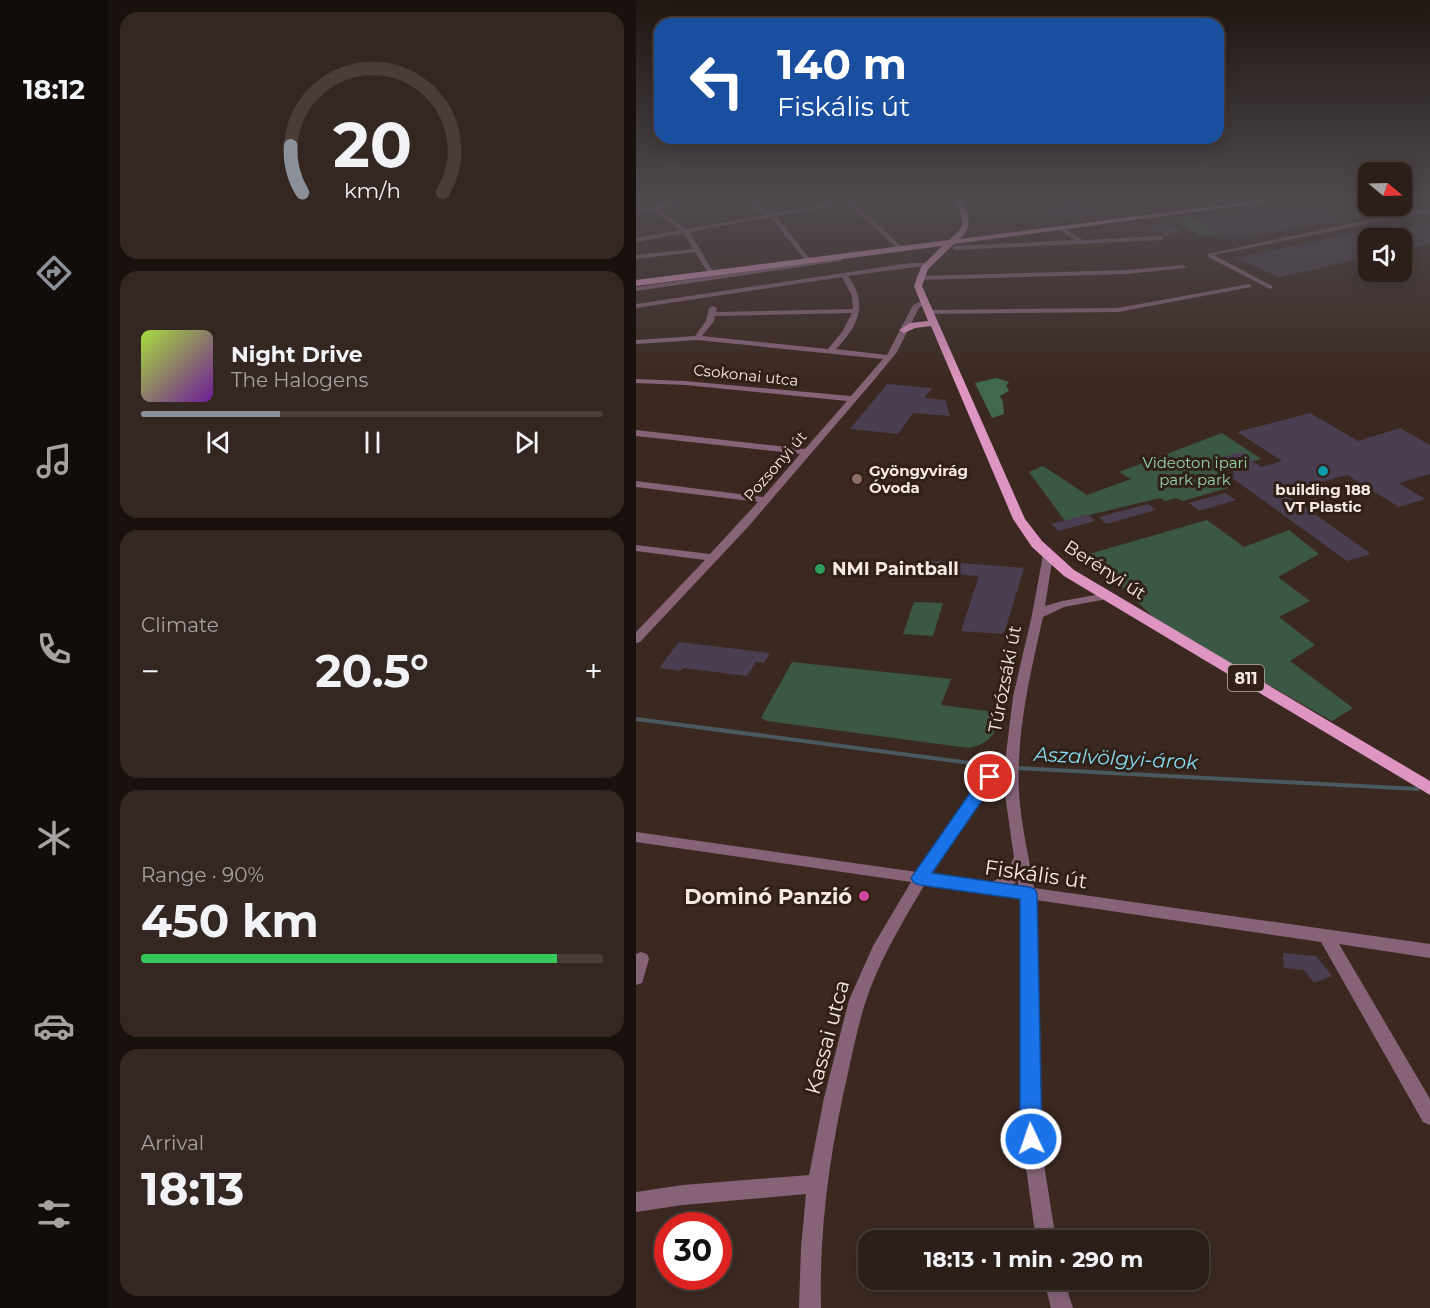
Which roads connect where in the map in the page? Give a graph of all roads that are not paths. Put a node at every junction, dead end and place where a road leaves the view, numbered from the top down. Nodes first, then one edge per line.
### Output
1 (704, 261) edge
2 (800, 261) edge
3 (832, 261) edge
4 (931, 261) edge
5 (1220, 261) edge
6 (927, 265) junction
7 (1183, 267) dead end
8 (710, 272) junction
9 (844, 275) junction
10 (918, 278) junction
11 (636, 283) edge
12 (1249, 286) dead end
13 (1269, 287) dead end
14 (636, 289) edge
15 (707, 296) junction
16 (923, 302) junction
17 (636, 306) edge
18 (856, 311) junction
19 (713, 314) junction
20 (930, 317) junction
21 (909, 320) junction
22 (904, 330) junction
23 (697, 338) junction
24 (636, 342) edge
25 (830, 351) junction
26 (888, 357) junction
27 (636, 381) edge
28 (853, 399) junction
29 (636, 433) edge
30 (808, 452) junction
31 (636, 484) edge
32 (766, 500) junction
33 (636, 548) edge
34 (1048, 555) junction
35 (713, 558) junction
36 (1041, 592) junction
37 (1107, 596) junction
38 (1060, 604) junction
39 (1038, 615) junction
40 (638, 634) edge
41 (990, 777) dead end
42 (1430, 789) edge
43 (636, 837) edge
44 (1022, 857) junction
45 (920, 878) junction
46 (993, 889) junction
47 (1029, 894) junction
48 (1326, 936) junction
49 (1430, 951) edge
50 (641, 959) dead end
51 (636, 978) edge
52 (1430, 1116) edge
53 (817, 1184) junction
54 (636, 1202) edge
55 (1045, 1230) edge
56 (1057, 1290) edge
57 (810, 1308) edge
58 (1062, 1308) edge

1 - 8 street
2 - 8 main road
3 - 14 street
4 - 6 main road
5 - 13 street
6 - 9 street
6 - 10 main road
7 - 10 street
8 - 11 main road
9 - 15 street
9 - 18 street
10 - 16 main road, Berényi út / 811
12 - 20 street
15 - 17 street
15 - 19 street
16 - 20 main road, Berényi út / 811
16 - 21 street, Pozsonyi út
18 - 19 street
18 - 25 street
19 - 23 street
20 - 21 main road
20 - 22 main road
20 - 34 main road, Berényi út / 811
21 - 22 street, Pozsonyi út
22 - 26 street, Pozsonyi út
23 - 24 street
23 - 25 street
25 - 26 street
26 - 28 street, Pozsonyi út
27 - 28 street, Csokonai utca
28 - 30 street, Pozsonyi út
29 - 30 street
30 - 32 street, Pozsonyi út
31 - 32 street
32 - 35 street, Pozsonyi út
33 - 35 street
34 - 36 street, Túrózsáki út
34 - 37 main road, Berényi út / 811
35 - 40 street, Pozsonyi út
36 - 38 street
36 - 39 street, Túrózsáki út
37 - 38 street, Túrózsáki út
37 - 42 main road, Berényi út / 811
38 - 39 street, Túrózsáki út
39 - 44 street, Túrózsáki út
41 - 45 street, Kassai utca
43 - 45 street, Fiskális út
44 - 46 street
44 - 47 street, Túrózsáki út
45 - 46 street, Fiskális út
45 - 53 street, Kassai utca
46 - 47 street, Fiskális út
47 - 48 street, Fiskális út
47 - 55 street, Túrózsáki út
48 - 49 street, Fiskális út
48 - 52 street
50 - 51 street
53 - 54 street
53 - 57 street, Kassai utca
56 - 58 street

